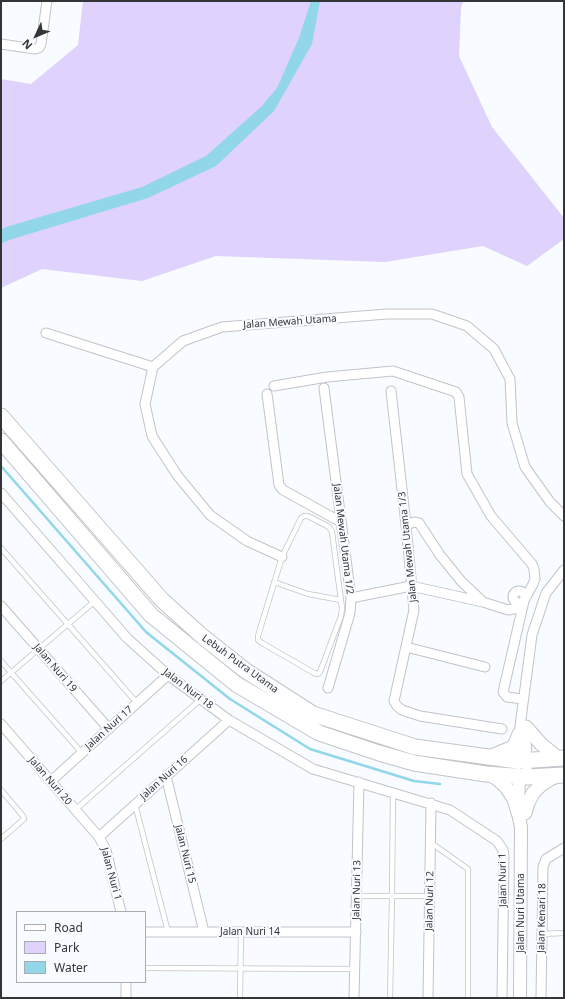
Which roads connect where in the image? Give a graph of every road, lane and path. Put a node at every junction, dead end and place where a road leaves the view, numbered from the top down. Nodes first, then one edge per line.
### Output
1 (46, 1) edge
2 (1, 44) edge
3 (46, 333) dead end
4 (153, 367) junction
5 (274, 386) dead end
6 (324, 388) dead end
7 (391, 391) dead end
8 (267, 394) dead end
9 (1, 416) edge
10 (1, 441) edge
11 (1, 492) edge
12 (564, 516) edge
13 (341, 522) junction
14 (406, 524) junction
15 (1, 548) edge
16 (282, 557) junction
17 (564, 570) edge
18 (534, 573) junction
19 (274, 582) junction
20 (411, 586) junction
21 (515, 593) junction
22 (351, 598) junction
23 (341, 600) junction
24 (95, 601) junction
25 (523, 601) junction
26 (483, 602) junction
27 (1, 606) edge
28 (501, 607) junction
29 (68, 624) junction
30 (406, 647) junction
31 (39, 650) junction
32 (1, 661) edge
33 (485, 666) dead end
34 (12, 673) junction
35 (168, 675) junction
36 (1, 681) edge
37 (328, 688) dead end
38 (201, 700) junction
39 (137, 703) junction
40 (522, 703) junction
41 (229, 720) junction
42 (1, 724) edge
43 (109, 729) junction
44 (502, 729) dead end
45 (522, 731) junction
46 (82, 753) junction
47 (489, 757) junction
48 (561, 758) edge
49 (522, 769) junction
50 (486, 774) junction
51 (564, 775) edge
52 (166, 776) junction
53 (51, 781) junction
54 (359, 782) junction
55 (2, 790) edge
56 (393, 792) junction
57 (431, 803) junction
58 (135, 804) junction
59 (75, 810) junction
60 (522, 813) junction
61 (99, 837) junction
62 (1, 838) edge
63 (430, 842) junction
64 (564, 848) edge
65 (357, 896) junction
66 (392, 896) junction
67 (430, 896) junction
68 (121, 911) edge
69 (146, 932) edge
70 (168, 932) junction
71 (204, 932) junction
72 (241, 932) junction
73 (356, 932) junction
74 (564, 933) edge
75 (541, 934) junction
76 (146, 968) edge
77 (240, 968) junction
78 (355, 969) junction
79 (126, 983) edge
80 (126, 998) edge
81 (240, 998) edge
82 (354, 998) edge
83 (390, 998) edge
84 (428, 998) edge
85 (468, 998) edge
86 (502, 998) edge
87 (520, 998) edge
88 (541, 998) edge

1 - 2 street
3 - 4 street
4 - 12 street, Jalan Mewah Utama
4 - 16 street
5 - 18 street
6 - 13 street, Jalan Mewah Utama 1/2
7 - 14 street, Jalan Mewah Utama 1/3
8 - 13 street
9 - 47 main road, Lebuh Putra Utama
10 - 50 main road, Lebuh Putra Utama
11 - 24 street, Jalan Nuri 18
13 - 22 street, Jalan Mewah Utama 1/2
14 - 20 street, Jalan Mewah Utama 1/3
14 - 26 street
15 - 29 lane
16 - 19 lane
16 - 23 lane
17 - 40 street
18 - 21 street
18 - 25 street
19 - 23 lane
19 - 23 lane
20 - 22 street
20 - 26 street
20 - 30 street, Jalan Mewah Utama 1/3
21 - 25 street
21 - 28 street
22 - 37 street, Jalan Mewah Utama 1/2
24 - 29 lane
24 - 35 street, Jalan Nuri 18
25 - 28 street
25 - 40 street
26 - 28 street
27 - 31 street, Jalan Nuri 19
29 - 31 lane
29 - 39 lane
30 - 33 street
30 - 44 street, Jalan Mewah Utama 1/3
31 - 34 lane
31 - 43 street, Jalan Nuri 19
32 - 34 lane
34 - 36 lane
34 - 46 lane
35 - 38 street, Jalan Nuri 18
35 - 39 street, Jalan Nuri 17
38 - 41 street, Jalan Nuri 18
38 - 59 lane
39 - 43 street, Jalan Nuri 17
40 - 45 street
41 - 52 street, Jalan Nuri 16
41 - 54 street, Jalan Nuri 18
42 - 53 street, Jalan Nuri 20
43 - 46 street, Jalan Nuri 17
45 - 47 main road
45 - 48 main road
45 - 49 street
46 - 53 street, Jalan Nuri 17
47 - 49 main road, Lebuh Putra Utama
48 - 49 main road, Lebuh Putra Utama
49 - 50 main road, Lebuh Putra Utama
49 - 51 main road, Lebuh Putra Utama
49 - 60 street, Jalan Nuri Utama
50 - 60 main road
51 - 60 main road
52 - 58 street, Jalan Nuri 16
52 - 71 street, Jalan Nuri 15
53 - 59 street, Jalan Nuri 20
54 - 56 street, Jalan Nuri 18
54 - 65 street, Jalan Nuri 13
55 - 62 lane
56 - 57 street, Jalan Nuri 18
56 - 66 lane
57 - 63 street, Jalan Nuri 12
57 - 86 street, Jalan Nuri 1
58 - 61 street, Jalan Nuri 16
58 - 70 lane
59 - 61 street, Jalan Nuri 20
60 - 87 street, Jalan Nuri Utama
61 - 68 street, Jalan Nuri 1
63 - 67 street, Jalan Nuri 12
63 - 85 lane
64 - 75 street, Jalan Kenari 18
65 - 66 lane
65 - 73 street, Jalan Nuri 13
66 - 67 lane
66 - 83 lane
67 - 84 street, Jalan Nuri 12
69 - 70 street, Jalan Nuri 14
70 - 71 street, Jalan Nuri 14
71 - 72 street, Jalan Nuri 14
72 - 73 street, Jalan Nuri 14
72 - 77 lane
73 - 78 street, Jalan Nuri 13
74 - 75 lane
75 - 88 street, Jalan Kenari 18
76 - 77 lane
77 - 78 lane
77 - 81 lane
78 - 82 street, Jalan Nuri 13
79 - 80 street

